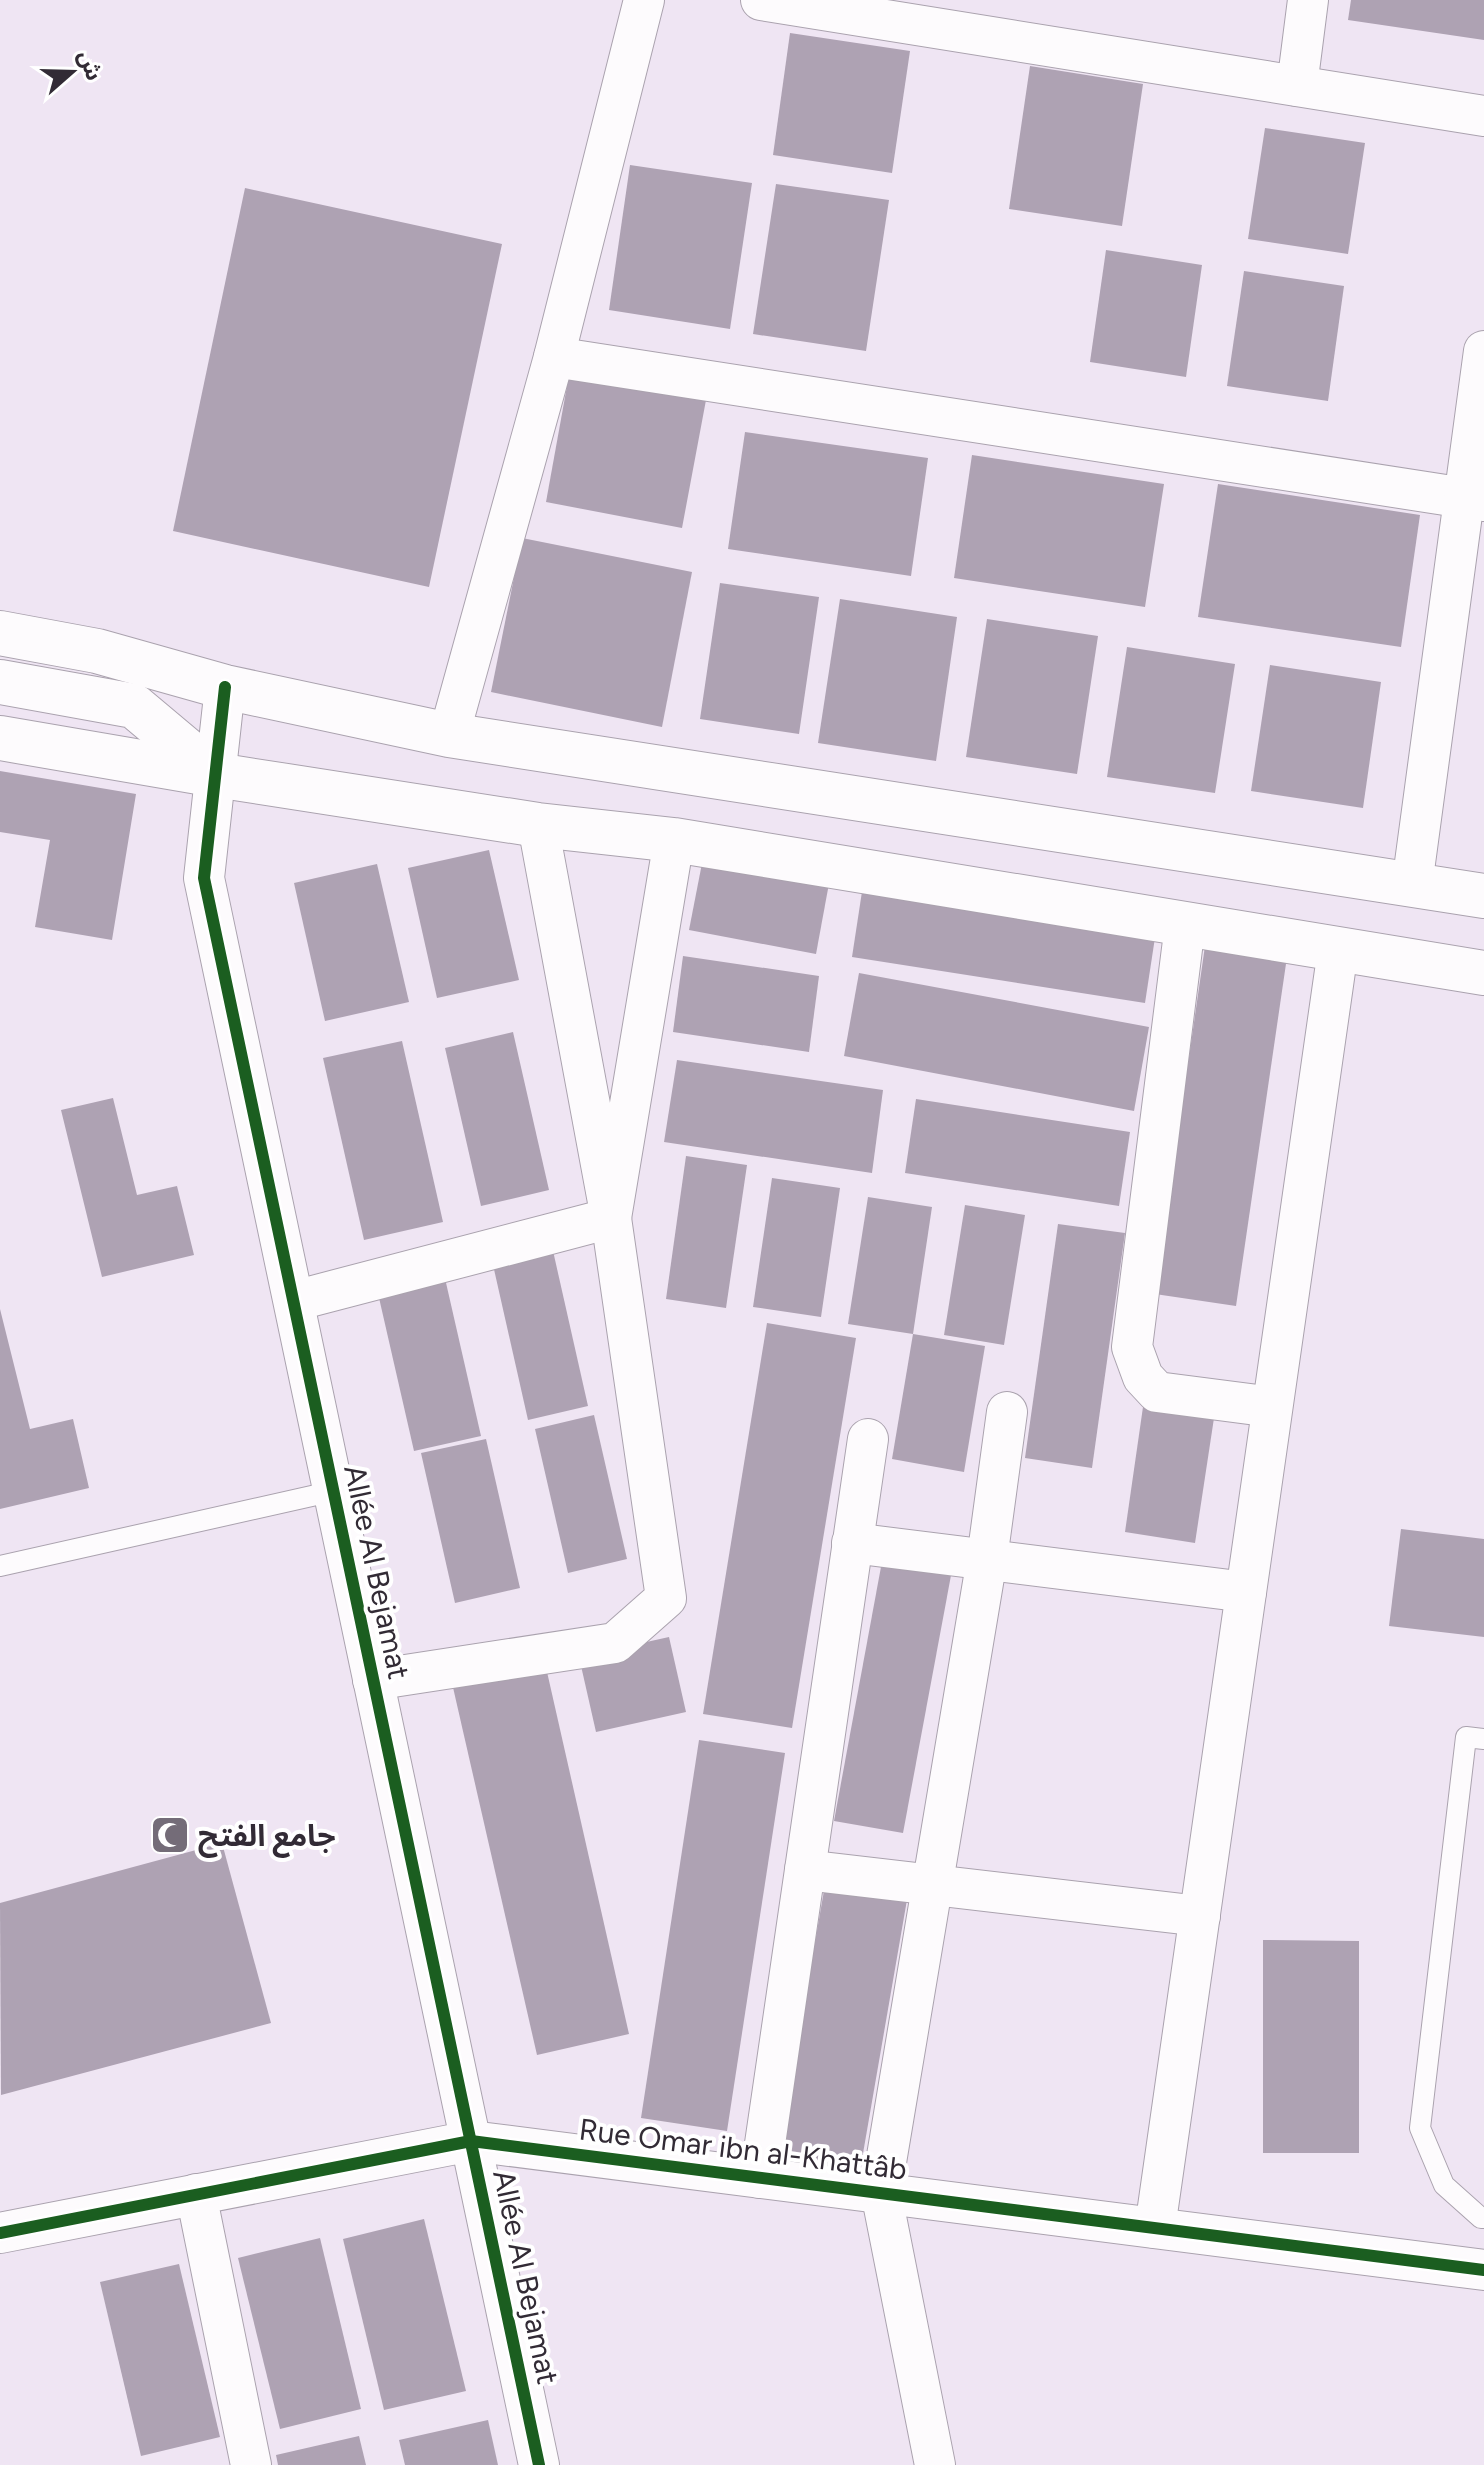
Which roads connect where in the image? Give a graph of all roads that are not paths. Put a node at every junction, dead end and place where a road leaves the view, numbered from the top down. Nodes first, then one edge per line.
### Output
1 (644, 0) edge
2 (761, 0) edge
3 (1308, 0) edge
4 (1297, 86) junction
5 (1484, 116) edge
6 (1484, 351) edge
7 (554, 357) junction
8 (1474, 499) edge
9 (0, 633) edge
10 (0, 682) edge
11 (225, 687) junction
12 (449, 735) junction
13 (0, 738) edge
14 (216, 775) junction
15 (538, 825) junction
16 (674, 840) junction
17 (1412, 885) junction
18 (1484, 896) edge
19 (1185, 925) junction
20 (1338, 950) junction
21 (1484, 973) edge
22 (611, 1218) junction
23 (294, 1301) junction
24 (1272, 1407) junction
25 (1007, 1412) dead end
26 (868, 1439) dead end
27 (334, 1491) junction
28 (852, 1543) junction
29 (987, 1559) junction
30 (0, 1566) edge
31 (1246, 1592) junction
32 (373, 1680) junction
33 (1484, 1739) edge
34 (805, 1870) junction
35 (933, 1885) junction
36 (1200, 1916) junction
37 (471, 2141) junction
38 (760, 2178) junction
39 (881, 2192) junction
40 (196, 2194) junction
41 (1484, 2218) edge
42 (1155, 2228) junction
43 (0, 2233) edge
44 (1484, 2270) edge
45 (251, 2465) edge
46 (539, 2465) edge
47 (935, 2465) edge

1 - 7 street
2 - 4 street
3 - 4 street
4 - 5 street
6 - 8 street
7 - 8 street
7 - 12 street
8 - 17 street
9 - 11 main road
10 - 14 main road
11 - 12 main road
11 - 14 street, Allée Al Bejamat
12 - 17 main road
13 - 14 main road
14 - 15 main road
14 - 23 street, Allée Al Bejamat
15 - 16 main road
15 - 22 street
16 - 19 main road
16 - 22 street
17 - 18 main road
19 - 20 main road
19 - 24 street
20 - 21 main road
20 - 24 street
22 - 23 street
22 - 32 street
23 - 27 street, Allée Al Bejamat
24 - 31 street
25 - 29 street
26 - 28 street
27 - 30 lane
27 - 32 street, Allée Al Bejamat
28 - 29 street
28 - 34 street
29 - 31 street
29 - 35 street
31 - 36 street
32 - 37 street, Allée Al Bejamat
33 - 41 lane
34 - 35 street
34 - 38 street
35 - 36 street
35 - 39 street
36 - 42 street
37 - 38 street, Rue Omar ibn al-Khattâb
37 - 40 street, Rue Omar ibn al-Khattâb
37 - 46 street, Allée Al Bejamat
38 - 39 street, Rue Omar ibn al-Khattâb
39 - 42 street, Rue Omar ibn al-Khattâb
39 - 47 street
40 - 43 street, Rue Omar ibn al-Khattâb
40 - 45 street
42 - 44 street, Rue Omar ibn al-Khattâb

